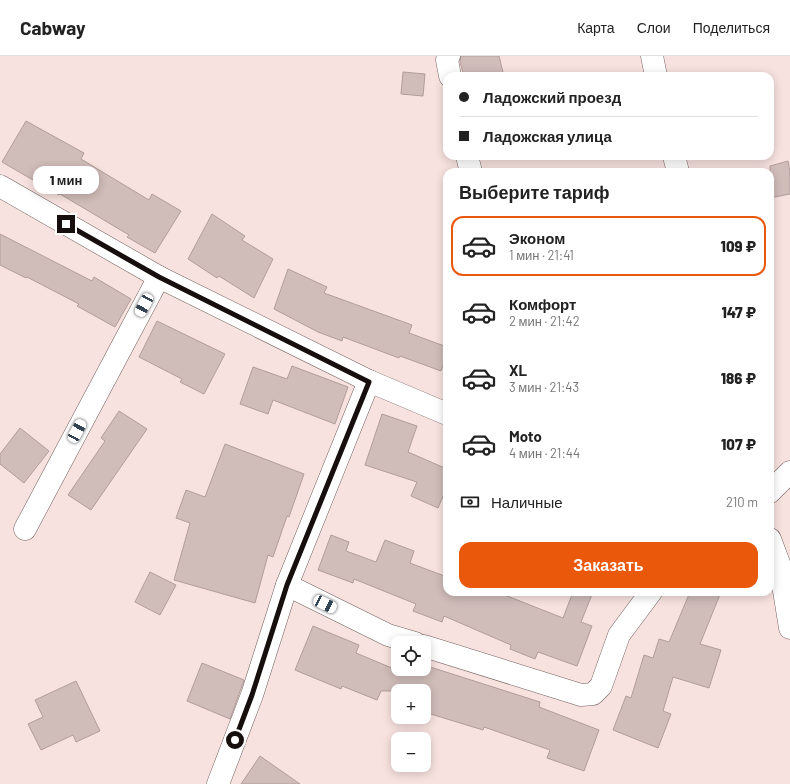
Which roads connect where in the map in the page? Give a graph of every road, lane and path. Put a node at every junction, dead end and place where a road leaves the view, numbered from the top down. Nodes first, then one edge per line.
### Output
1 (449, 56) edge
2 (652, 56) edge
3 (449, 72) edge
4 (655, 72) edge
5 (0, 186) edge
6 (159, 277) junction
7 (369, 382) junction
8 (443, 412) edge
9 (790, 472) edge
10 (774, 488) edge
11 (25, 529) dead end
12 (774, 550) edge
13 (287, 585) junction
14 (648, 596) edge
15 (790, 628) edge
16 (394, 636) edge
17 (431, 648) edge
18 (218, 784) edge

1 - 3 street
2 - 4 street
5 - 6 street
6 - 7 street
6 - 11 street
7 - 8 street
7 - 13 street
9 - 10 street
12 - 15 street
13 - 16 street
13 - 18 street
14 - 17 street

